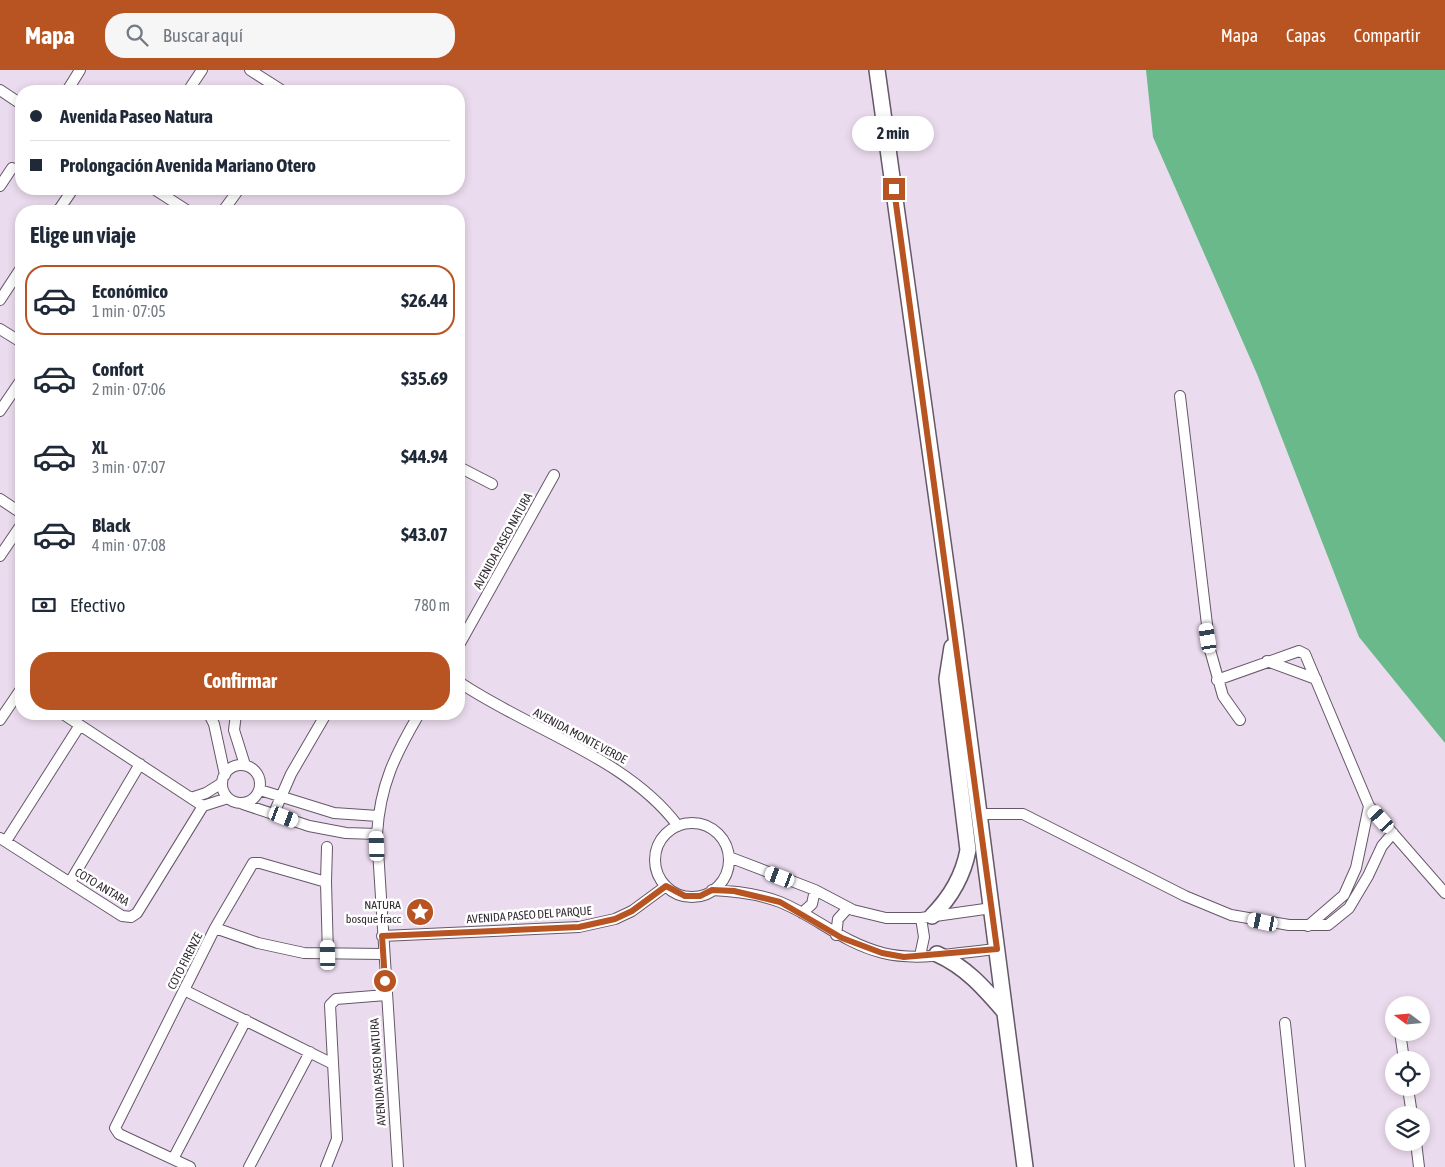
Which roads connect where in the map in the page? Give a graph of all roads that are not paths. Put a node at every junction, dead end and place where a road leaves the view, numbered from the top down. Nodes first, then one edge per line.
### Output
1 (80, 70) edge
2 (202, 70) edge
3 (250, 70) edge
4 (877, 70) edge
5 (71, 85) edge
6 (192, 85) edge
7 (274, 85) edge
8 (0, 90) edge
9 (15, 100) edge
10 (12, 168) dead end
11 (0, 186) edge
12 (163, 195) edge
13 (179, 205) edge
14 (15, 277) edge
15 (0, 300) edge
16 (0, 329) edge
17 (15, 338) edge
18 (15, 389) edge
19 (1180, 396) dead end
20 (0, 411) edge
21 (465, 471) edge
22 (554, 475) dead end
23 (492, 484) dead end
24 (0, 499) edge
25 (15, 509) edge
26 (15, 534) edge
27 (0, 556) edge
28 (955, 629) junction
29 (465, 634) edge
30 (1267, 661) junction
31 (1316, 679) junction
32 (1217, 680) junction
33 (465, 686) edge
34 (15, 698) edge
35 (0, 720) edge
36 (72, 720) edge
37 (212, 720) edge
38 (235, 720) edge
39 (323, 720) edge
40 (416, 720) edge
41 (1240, 720) dead end
42 (80, 725) junction
43 (140, 764) junction
44 (245, 765) junction
45 (223, 779) junction
46 (260, 790) junction
47 (191, 798) junction
48 (228, 798) junction
49 (280, 798) junction
50 (244, 804) junction
51 (203, 806) junction
52 (1369, 806) junction
53 (274, 813) junction
54 (978, 814) junction
55 (378, 816) junction
56 (678, 826) junction
57 (1393, 832) junction
58 (377, 834) junction
59 (3, 839) edge
60 (327, 847) dead end
61 (729, 857) junction
62 (70, 882) junction
63 (326, 882) junction
64 (666, 886) junction
65 (712, 890) junction
66 (815, 890) junction
67 (1445, 894) edge
68 (848, 908) junction
69 (992, 908) junction
70 (802, 913) junction
71 (926, 917) junction
72 (1308, 926) junction
73 (215, 928) junction
74 (836, 934) junction
75 (382, 936) junction
76 (997, 949) junction
77 (383, 954) junction
78 (937, 954) junction
79 (328, 955) junction
80 (920, 956) junction
81 (184, 990) junction
82 (386, 994) junction
83 (1004, 1011) junction
84 (246, 1020) junction
85 (1285, 1023) dead end
86 (310, 1052) junction
87 (333, 1064) junction
88 (1417, 1151) edge
89 (173, 1159) junction
90 (190, 1167) edge
91 (250, 1167) edge
92 (326, 1167) edge
93 (398, 1167) edge
94 (1025, 1167) edge
95 (1300, 1167) edge
96 (1419, 1167) edge

1 - 5 street
2 - 6 street
3 - 7 street
4 - 28 street
8 - 9 street
10 - 11 street
12 - 13 street
14 - 15 street
16 - 17 street
18 - 20 street
19 - 32 street
21 - 23 street
22 - 29 street, AVENIDA PASEO NATURA
24 - 25 street
26 - 27 street
28 - 54 street
28 - 71 street
30 - 31 street
30 - 31 street
30 - 32 street
31 - 52 street
32 - 41 street
33 - 56 street, AVENIDA MONTE VERDE
34 - 35 street
36 - 42 street
37 - 45 street
38 - 44 street
39 - 49 street
40 - 55 street, AVENIDA PASEO NATURA
42 - 43 street
42 - 59 street
43 - 47 street
43 - 62 street
44 - 45 street
44 - 46 street
45 - 47 street
45 - 48 street
46 - 49 street
46 - 50 street
47 - 51 street
48 - 50 street
48 - 51 street
49 - 53 street
49 - 55 street
50 - 53 street
51 - 62 street, COTO ANTARA
52 - 57 street
52 - 72 street
53 - 58 street
54 - 69 street
54 - 72 street
55 - 58 street, AVENIDA PASEO NATURA
56 - 61 street
56 - 64 street
57 - 67 street
57 - 72 street
58 - 75 street, AVENIDA PASEO NATURA
59 - 62 street, COTO ANTARA
60 - 63 street
61 - 65 street
61 - 66 street
63 - 73 street, COTO FIRENZE
63 - 79 street
64 - 65 street
64 - 75 street, AVENIDA PASEO DEL PARQUE
65 - 70 street
66 - 68 street
66 - 70 street
68 - 71 street
68 - 74 street
69 - 71 street
69 - 76 street
70 - 74 street
71 - 80 street
73 - 79 street
73 - 81 street, COTO FIRENZE
74 - 80 street
75 - 77 street, AVENIDA PASEO NATURA
76 - 78 street
76 - 83 street
77 - 79 street
77 - 82 street, AVENIDA PASEO NATURA
78 - 80 street
78 - 83 street
81 - 84 street
81 - 89 street, COTO FIRENZE
82 - 87 street
82 - 93 street, AVENIDA PASEO NATURA
83 - 94 street
84 - 86 street
84 - 89 street
85 - 95 street
86 - 87 street
86 - 91 street
87 - 92 street
88 - 96 street
89 - 90 street, COTO FIRENZE

